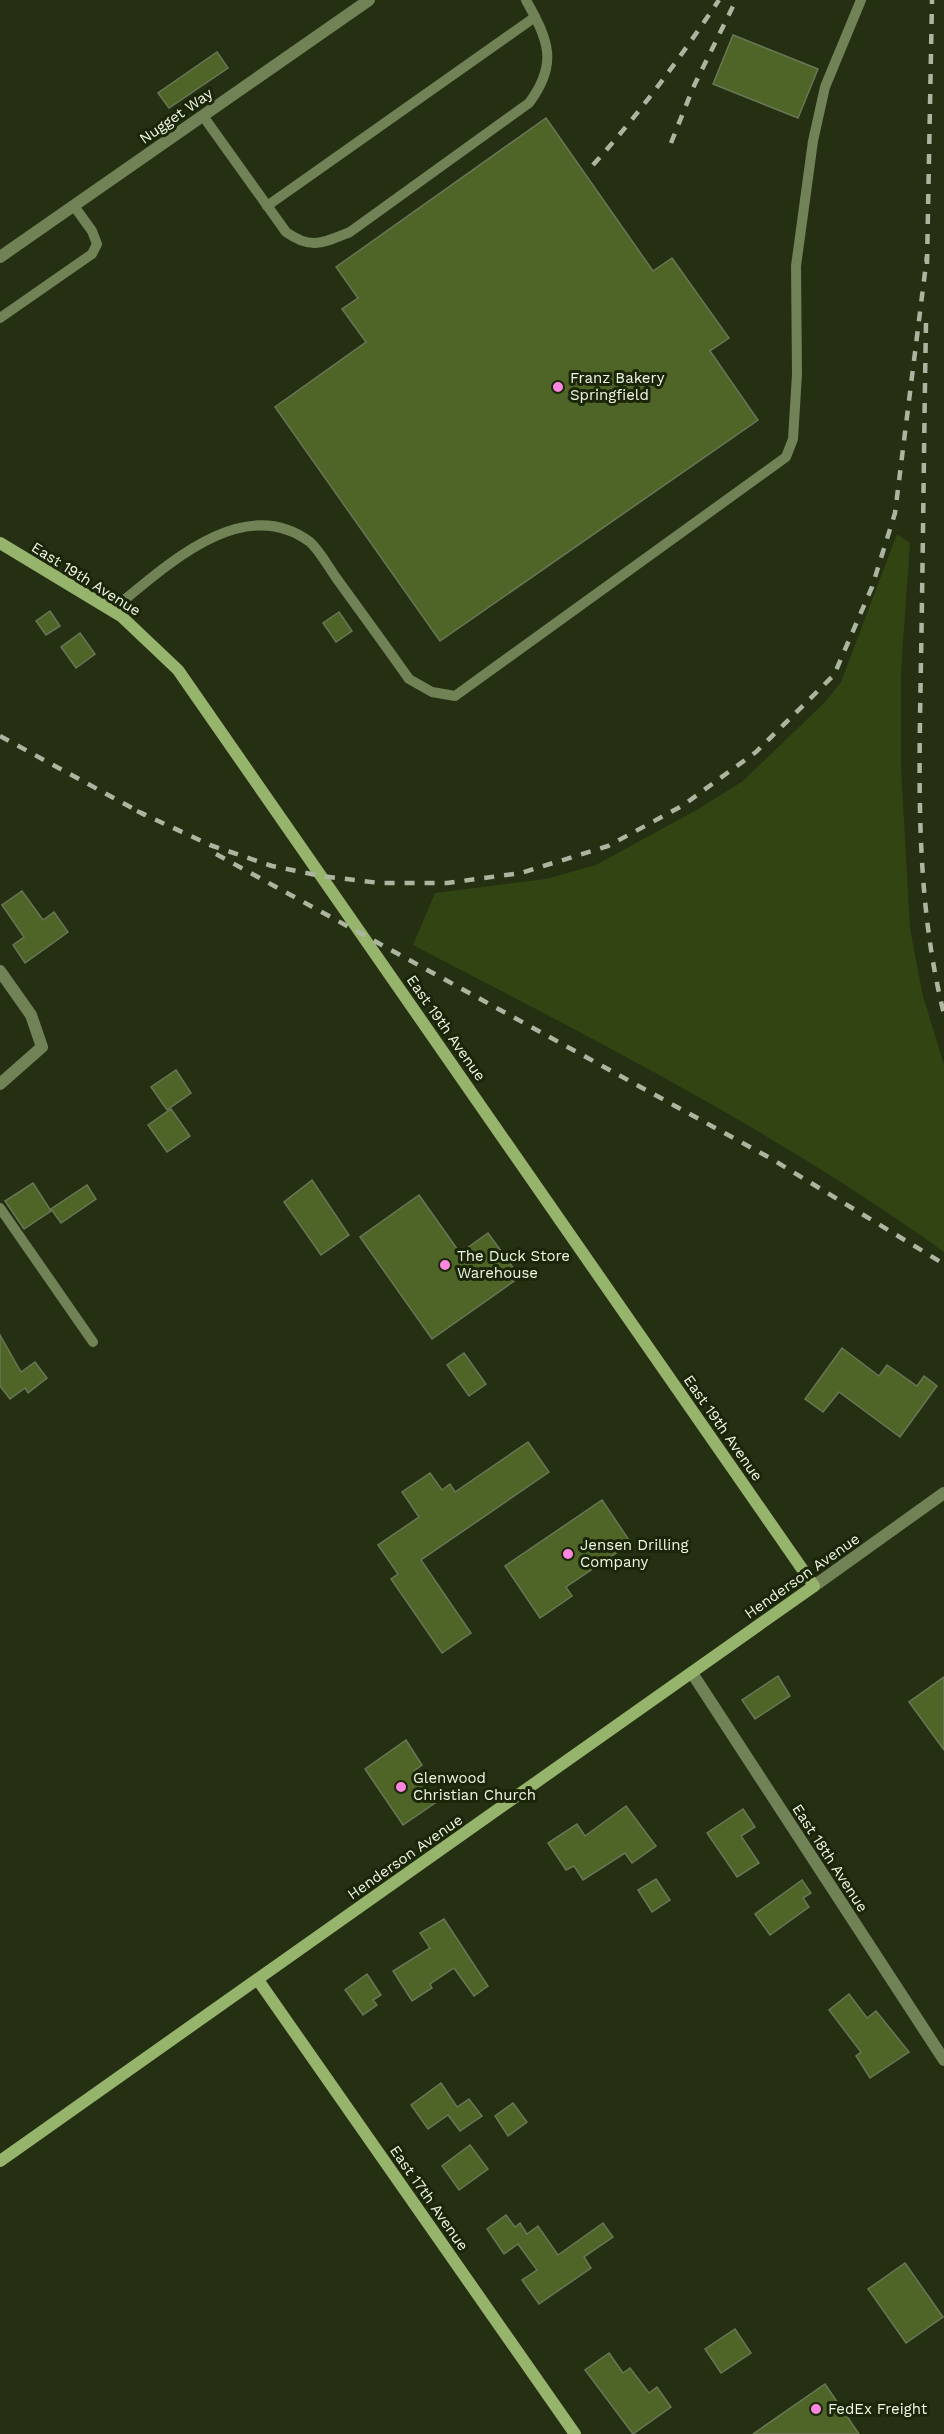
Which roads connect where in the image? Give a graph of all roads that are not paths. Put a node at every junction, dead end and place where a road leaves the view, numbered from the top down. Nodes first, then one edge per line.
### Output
1 (369, 0) edge
2 (526, 0) edge
3 (861, 0) edge
4 (535, 17) junction
5 (203, 116) junction
6 (74, 206) junction
7 (267, 206) junction
8 (0, 257) edge
9 (0, 318) edge
10 (0, 543) edge
11 (112, 610) junction
12 (0, 971) edge
13 (0, 1084) edge
14 (0, 1208) edge
15 (93, 1342) dead end
16 (944, 1493) edge
17 (814, 1586) junction
18 (692, 1672) junction
19 (258, 1980) junction
20 (944, 2060) edge
21 (0, 2161) edge
22 (575, 2434) edge

1 - 5 street, Nugget Way
2 - 4 lane
3 - 11 lane
4 - 7 lane
4 - 7 lane
5 - 6 street, Nugget Way
5 - 7 lane
6 - 8 street, Nugget Way
6 - 9 lane
10 - 11 street, East 19th Avenue
11 - 17 street, East 19th Avenue
12 - 13 street
14 - 15 lane
16 - 17 street, Henderson Avenue
17 - 18 street, Henderson Avenue
18 - 19 street, Henderson Avenue
18 - 20 street, East 18th Avenue
19 - 21 street, Henderson Avenue
19 - 22 street, East 17th Avenue

